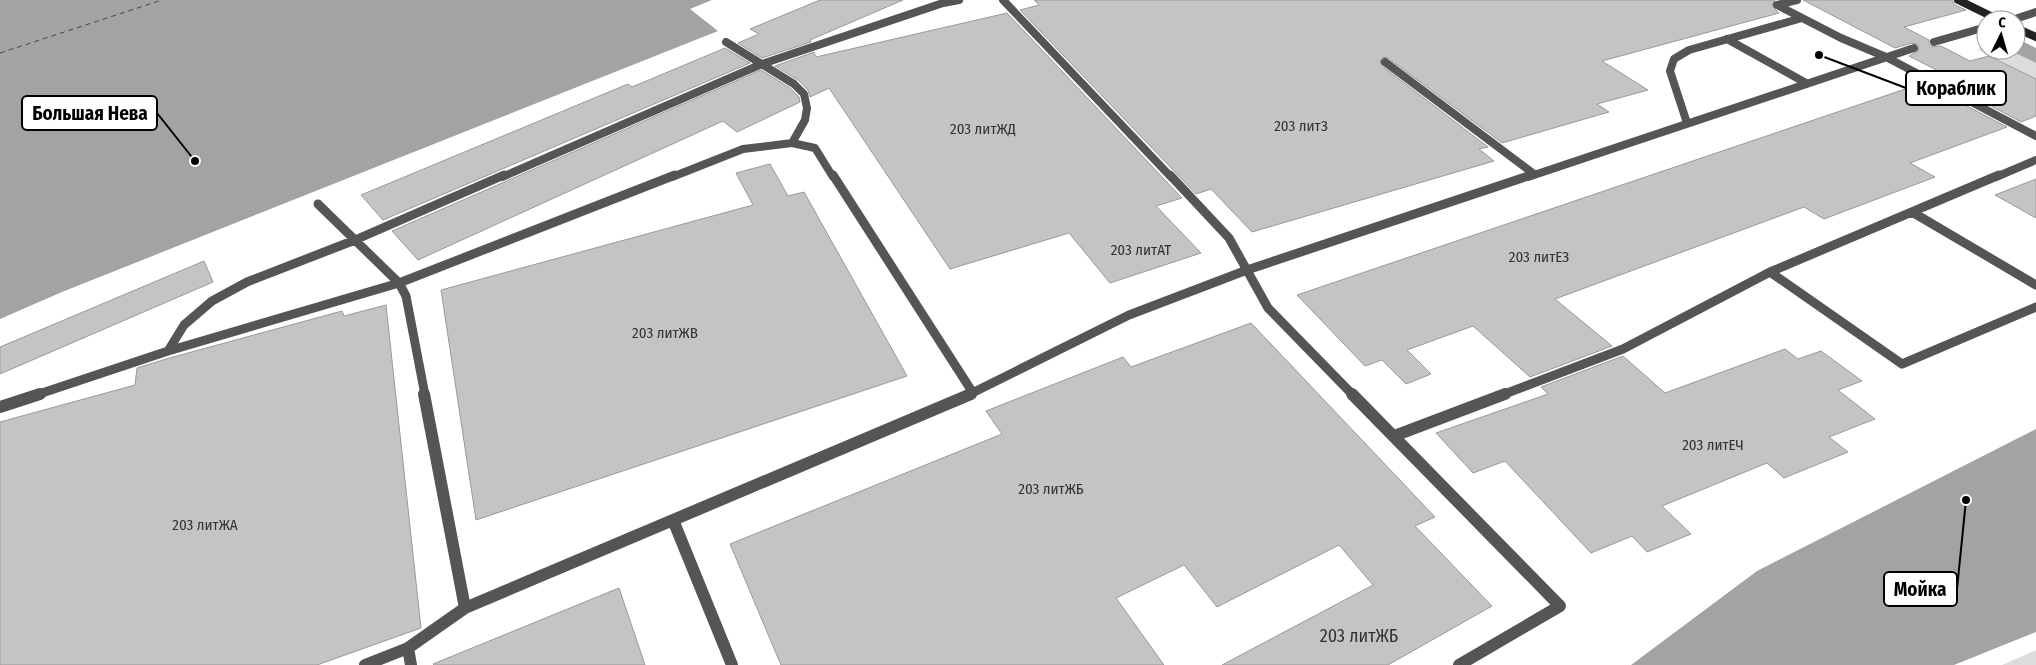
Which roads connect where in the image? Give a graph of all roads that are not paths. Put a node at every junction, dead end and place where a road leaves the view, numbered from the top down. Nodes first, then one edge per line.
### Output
1 (959, 0) edge
2 (1004, 0) edge
3 (1797, 0) edge
4 (1958, 0) edge
5 (1978, 10) edge
6 (1802, 18) junction
7 (1976, 30) edge
8 (1727, 39) junction
9 (726, 42) dead end
10 (1934, 42) dead end
11 (1914, 48) dead end
12 (1886, 57) junction
13 (1385, 62) dead end
14 (762, 64) junction
15 (1806, 83) junction
16 (1687, 123) junction
17 (2036, 136) edge
18 (792, 143) junction
19 (2036, 160) edge
20 (1534, 174) junction
21 (318, 204) dead end
22 (1912, 212) junction
23 (355, 240) junction
24 (1247, 270) junction
25 (1770, 272) junction
26 (399, 283) junction
27 (2036, 285) edge
28 (2036, 308) edge
29 (168, 351) junction
30 (973, 393) junction
31 (0, 407) edge
32 (1394, 436) junction
33 (673, 520) junction
34 (465, 608) junction
35 (408, 648) junction
36 (365, 665) edge
37 (411, 665) edge
38 (732, 665) edge
39 (1459, 665) edge

1 - 14 street
2 - 24 street
3 - 6 street
4 - 5 main road
6 - 8 street
6 - 12 street
7 - 10 street
8 - 15 street
8 - 16 street
9 - 14 street
11 - 12 street
12 - 15 street
12 - 17 street
13 - 20 street
14 - 18 street
14 - 23 street
15 - 16 street
16 - 20 street
18 - 26 street
18 - 30 street
19 - 22 street
20 - 24 street
21 - 23 street
22 - 25 street
22 - 27 street
23 - 26 street
23 - 29 street
24 - 30 street
24 - 32 street
25 - 28 street
25 - 32 street
26 - 29 street
26 - 34 street
29 - 31 street
30 - 33 street
32 - 39 street
33 - 34 street
33 - 38 street
34 - 35 street
35 - 36 street
35 - 37 street

